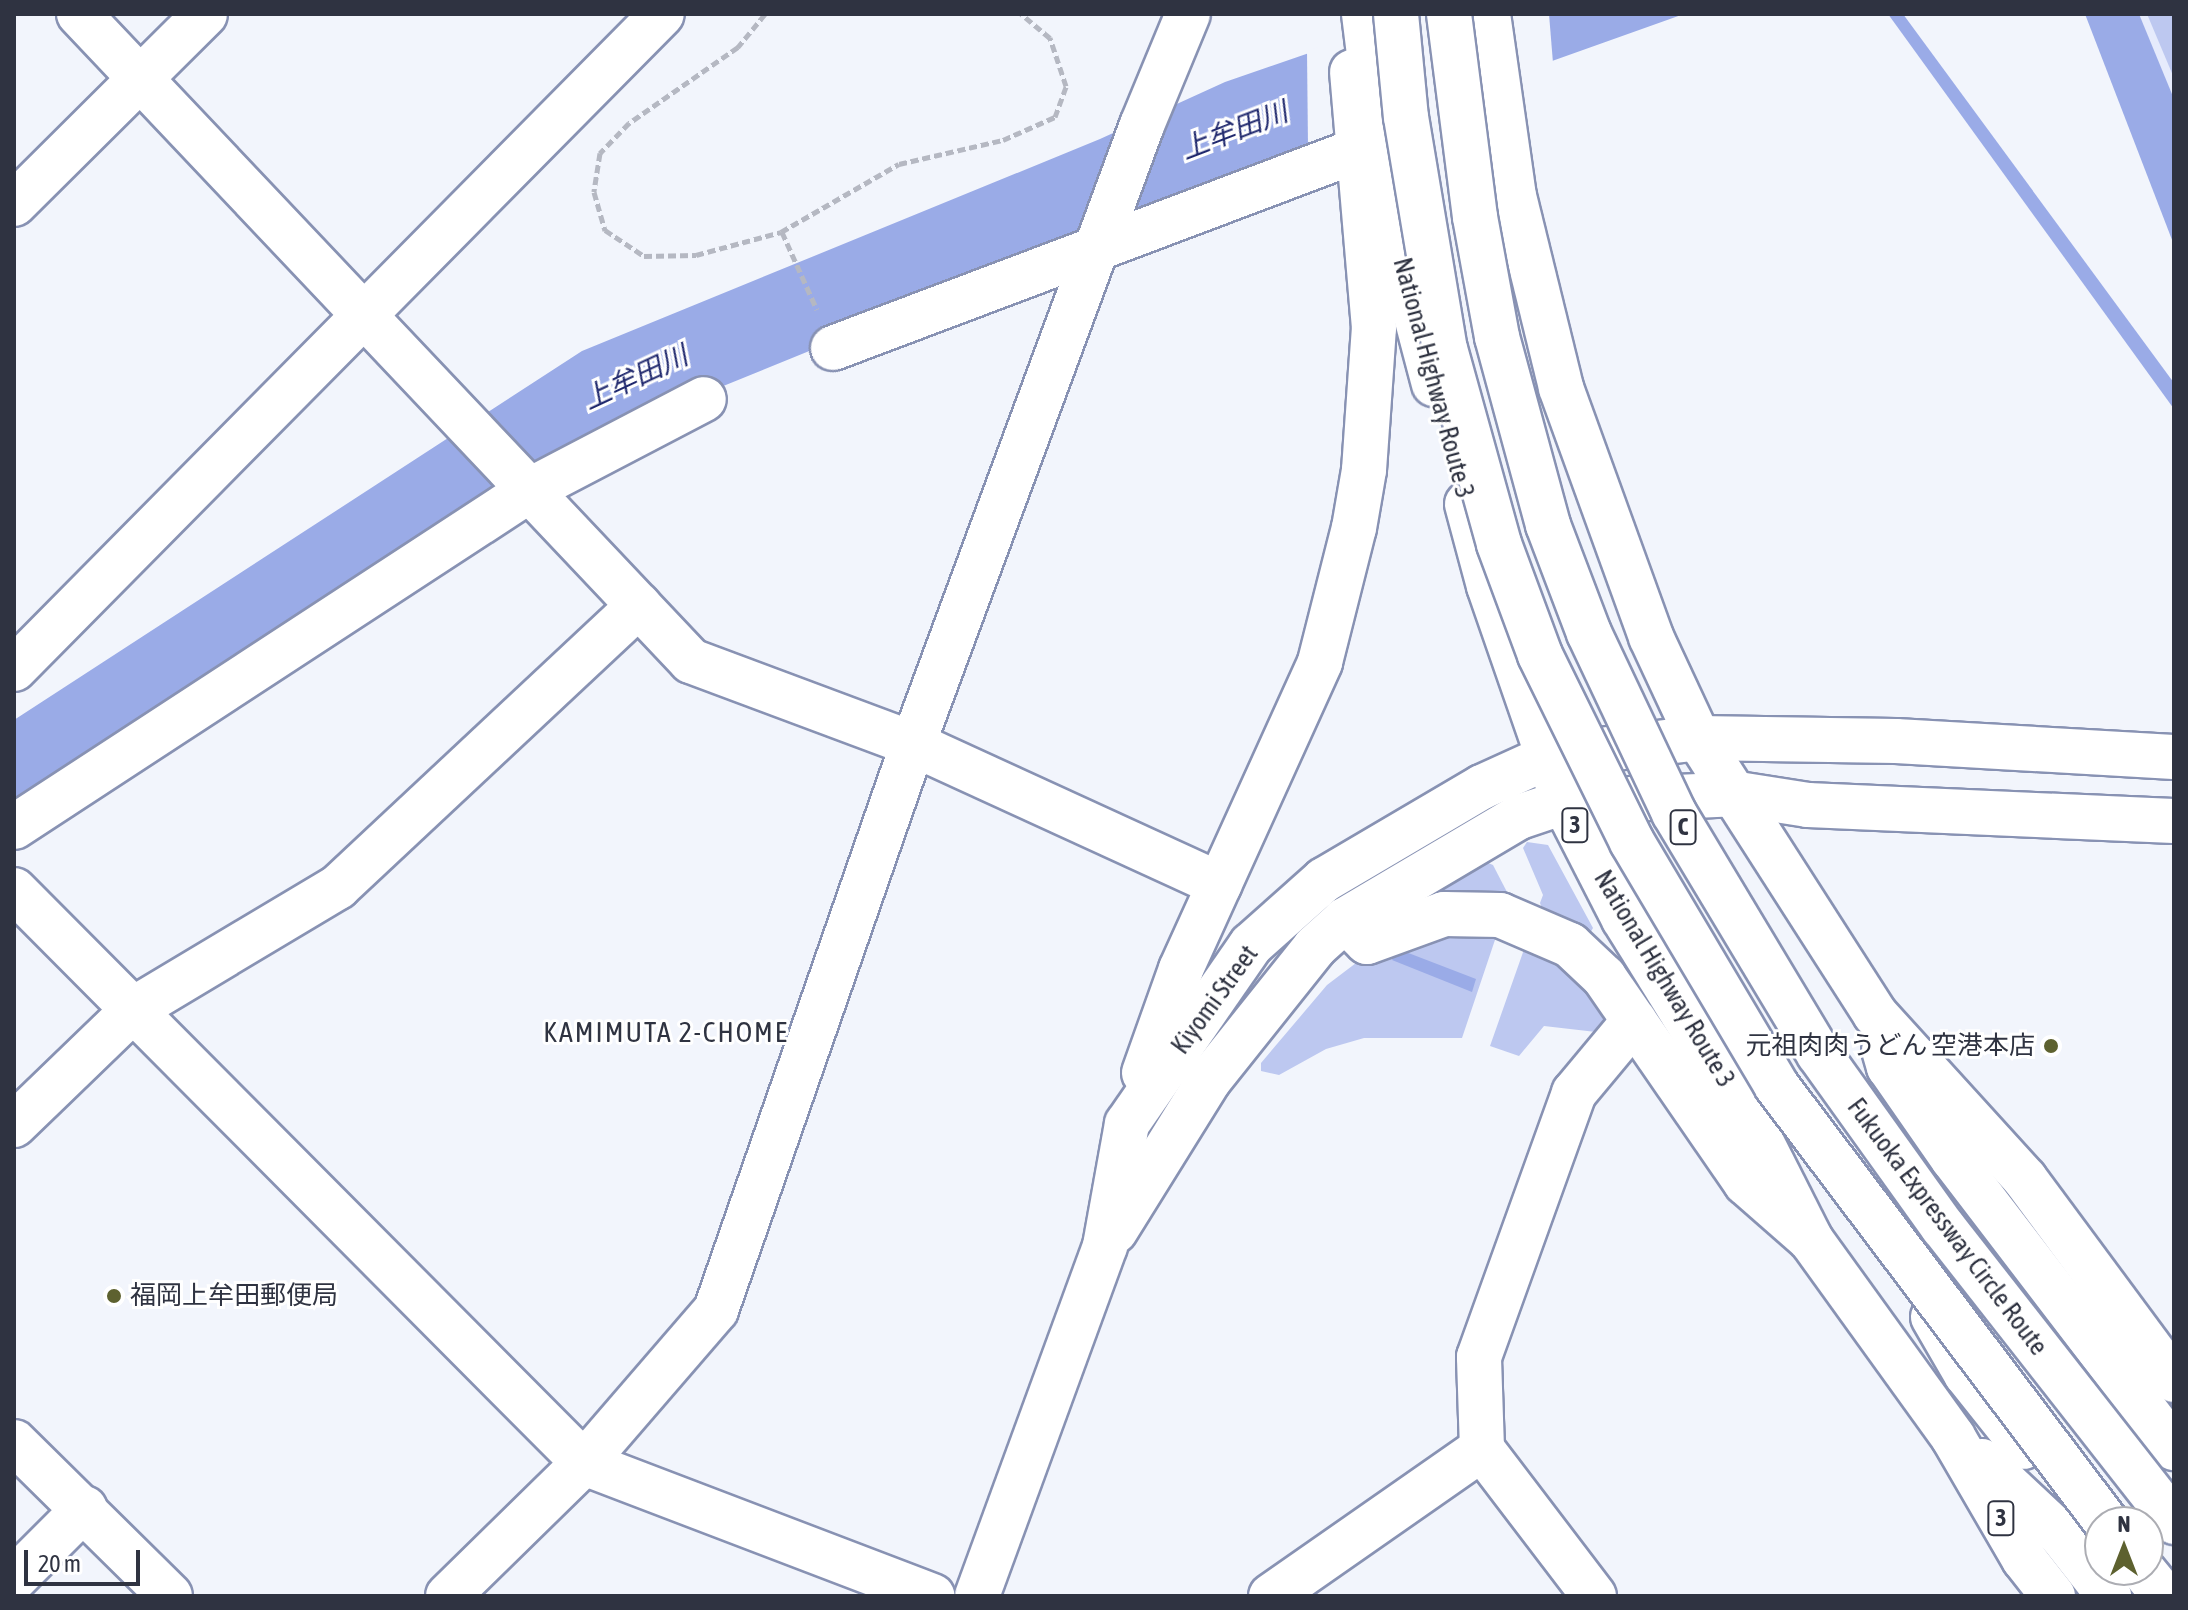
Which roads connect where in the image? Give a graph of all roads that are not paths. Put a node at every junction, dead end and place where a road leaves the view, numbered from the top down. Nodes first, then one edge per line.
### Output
1 (79, 14) edge
2 (205, 14) edge
3 (662, 14) edge
4 (1449, 14) edge
5 (1488, 14) edge
6 (1187, 15) edge
7 (1365, 19) edge
8 (139, 79) junction
9 (1363, 140) junction
10 (14, 204) edge
11 (1100, 246) junction
12 (361, 314) junction
13 (827, 335) road end
14 (704, 399) dead end
15 (525, 486) junction
16 (639, 605) junction
17 (14, 669) edge
18 (1698, 738) junction
19 (913, 744) junction
20 (1550, 756) junction
21 (2174, 757) edge
22 (1738, 794) junction
23 (1564, 802) junction
24 (2174, 821) edge
25 (14, 827) edge
26 (1219, 884) junction
27 (14, 890) edge
28 (1345, 920) junction
29 (134, 1009) junction
30 (1875, 1014) junction
31 (1634, 1021) junction
32 (1127, 1124) junction
33 (14, 1125) edge
34 (1811, 1240) junction
35 (1105, 1246) junction
36 (2174, 1380) edge
37 (1953, 1437) junction
38 (14, 1442) edge
39 (2174, 1448) edge
40 (1482, 1449) junction
41 (584, 1463) junction
42 (2093, 1506) edge
43 (85, 1508) junction
44 (2174, 1522) edge
45 (14, 1579) edge
46 (170, 1596) edge
47 (448, 1596) edge
48 (932, 1596) edge
49 (977, 1596) edge
50 (1271, 1596) edge
51 (1594, 1596) edge
52 (2053, 1596) edge
53 (2109, 1596) edge

1 - 8 main road
2 - 8 main road
3 - 12 main road
4 - 44 main road, Fukuoka Expressway Circle Route / C, bridge
5 - 18 main road
6 - 11 main road
7 - 9 main road, National Highway Route 3 / 3
7 - 42 main road, Fukuoka Expressway Circle Route / C, bridge
8 - 10 main road
8 - 12 main road
9 - 11 main road
9 - 20 main road, National Highway Route 3 / 3
9 - 26 main road
11 - 13 main road
11 - 19 main road
12 - 15 main road
12 - 17 main road
14 - 15 main road
15 - 16 main road
15 - 25 main road
16 - 19 main road
16 - 29 main road
18 - 20 main road, Kiyomi Street
18 - 21 main road, Kiyomi Street
18 - 22 main road
19 - 26 main road
19 - 41 main road
20 - 23 main road, National Highway Route 3 / 3
20 - 32 main road, Kiyomi Street
22 - 23 main road, Kiyomi Street
22 - 24 main road, Kiyomi Street
22 - 30 main road
23 - 28 main road, Kiyomi Street
23 - 34 main road, National Highway Route 3 / 3
26 - 32 main road
27 - 29 main road
28 - 31 main road
28 - 35 main road, Kiyomi Street
29 - 33 main road
29 - 41 main road
30 - 36 main road
30 - 39 main road
31 - 34 main road
31 - 40 main road
32 - 35 main road, Kiyomi Street
34 - 37 main road, National Highway Route 3 / 3
35 - 49 main road, Kiyomi Street
37 - 52 main road, National Highway Route 3 / 3
37 - 53 main road
38 - 43 main road
40 - 50 main road
40 - 51 main road
41 - 47 main road
41 - 48 main road
43 - 45 main road
43 - 46 main road

